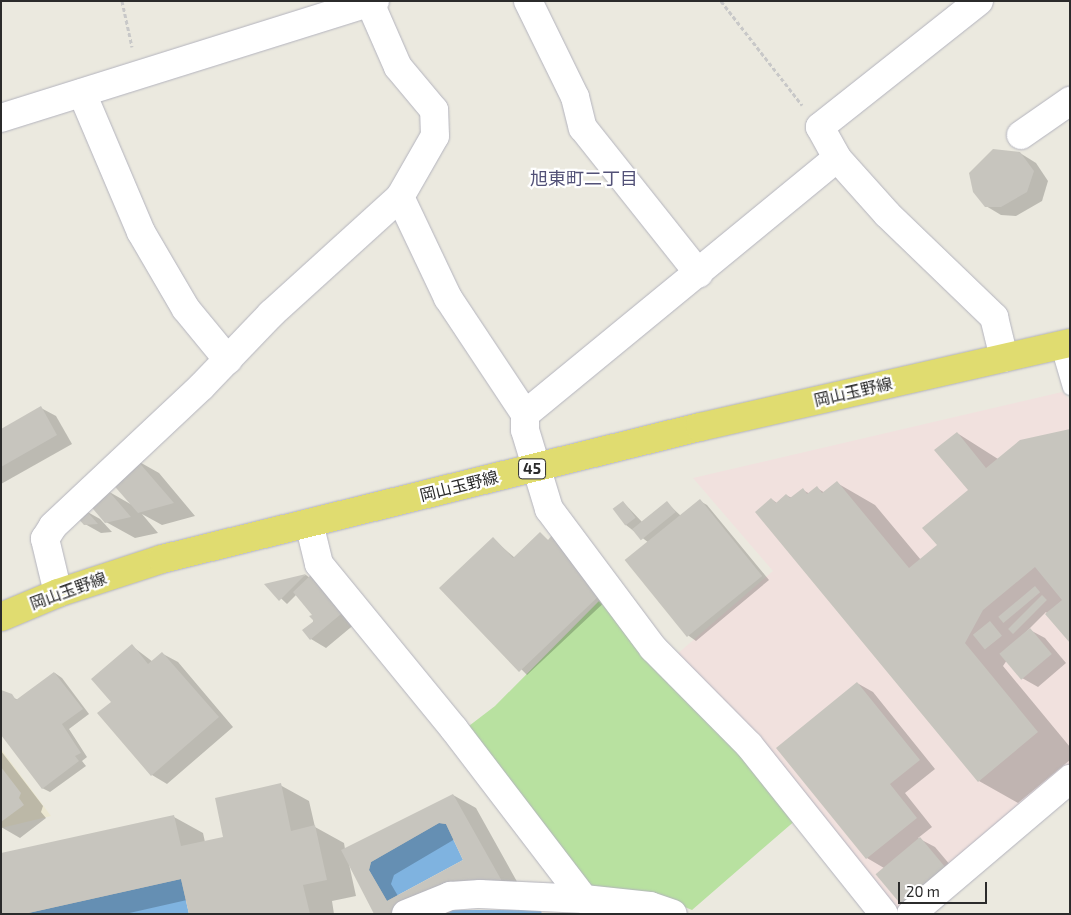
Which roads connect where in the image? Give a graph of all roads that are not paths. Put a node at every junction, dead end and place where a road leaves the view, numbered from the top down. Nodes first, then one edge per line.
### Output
1 (528, 1) edge
2 (979, 1) edge
3 (372, 2) edge
4 (82, 93) junction
5 (1070, 101) edge
6 (1, 118) edge
7 (1021, 135) dead end
8 (837, 158) junction
9 (400, 197) junction
10 (699, 274) junction
11 (1064, 345) edge
12 (1004, 358) junction
13 (228, 360) junction
14 (1070, 386) edge
15 (525, 414) junction
16 (535, 468) junction
17 (310, 523) junction
18 (58, 593) junction
19 (1, 617) edge
20 (1070, 779) edge
21 (584, 899) junction
22 (406, 914) edge
23 (672, 914) edge
24 (884, 914) edge
25 (911, 914) edge

1 - 10 street
2 - 8 street
3 - 4 street
3 - 9 street
4 - 6 street
4 - 13 street
5 - 7 street
8 - 10 street
8 - 12 street
9 - 13 street
9 - 15 street
10 - 15 street
11 - 12 main road, 岡山玉野線 / 45
11 - 14 lane
12 - 16 main road, 岡山玉野線 / 45
13 - 18 street
15 - 16 street
16 - 17 main road, 岡山玉野線 / 45
16 - 24 street
17 - 18 main road, 岡山玉野線 / 45
17 - 21 street
18 - 19 main road, 岡山玉野線 / 45
20 - 25 street
21 - 22 street
21 - 23 street

